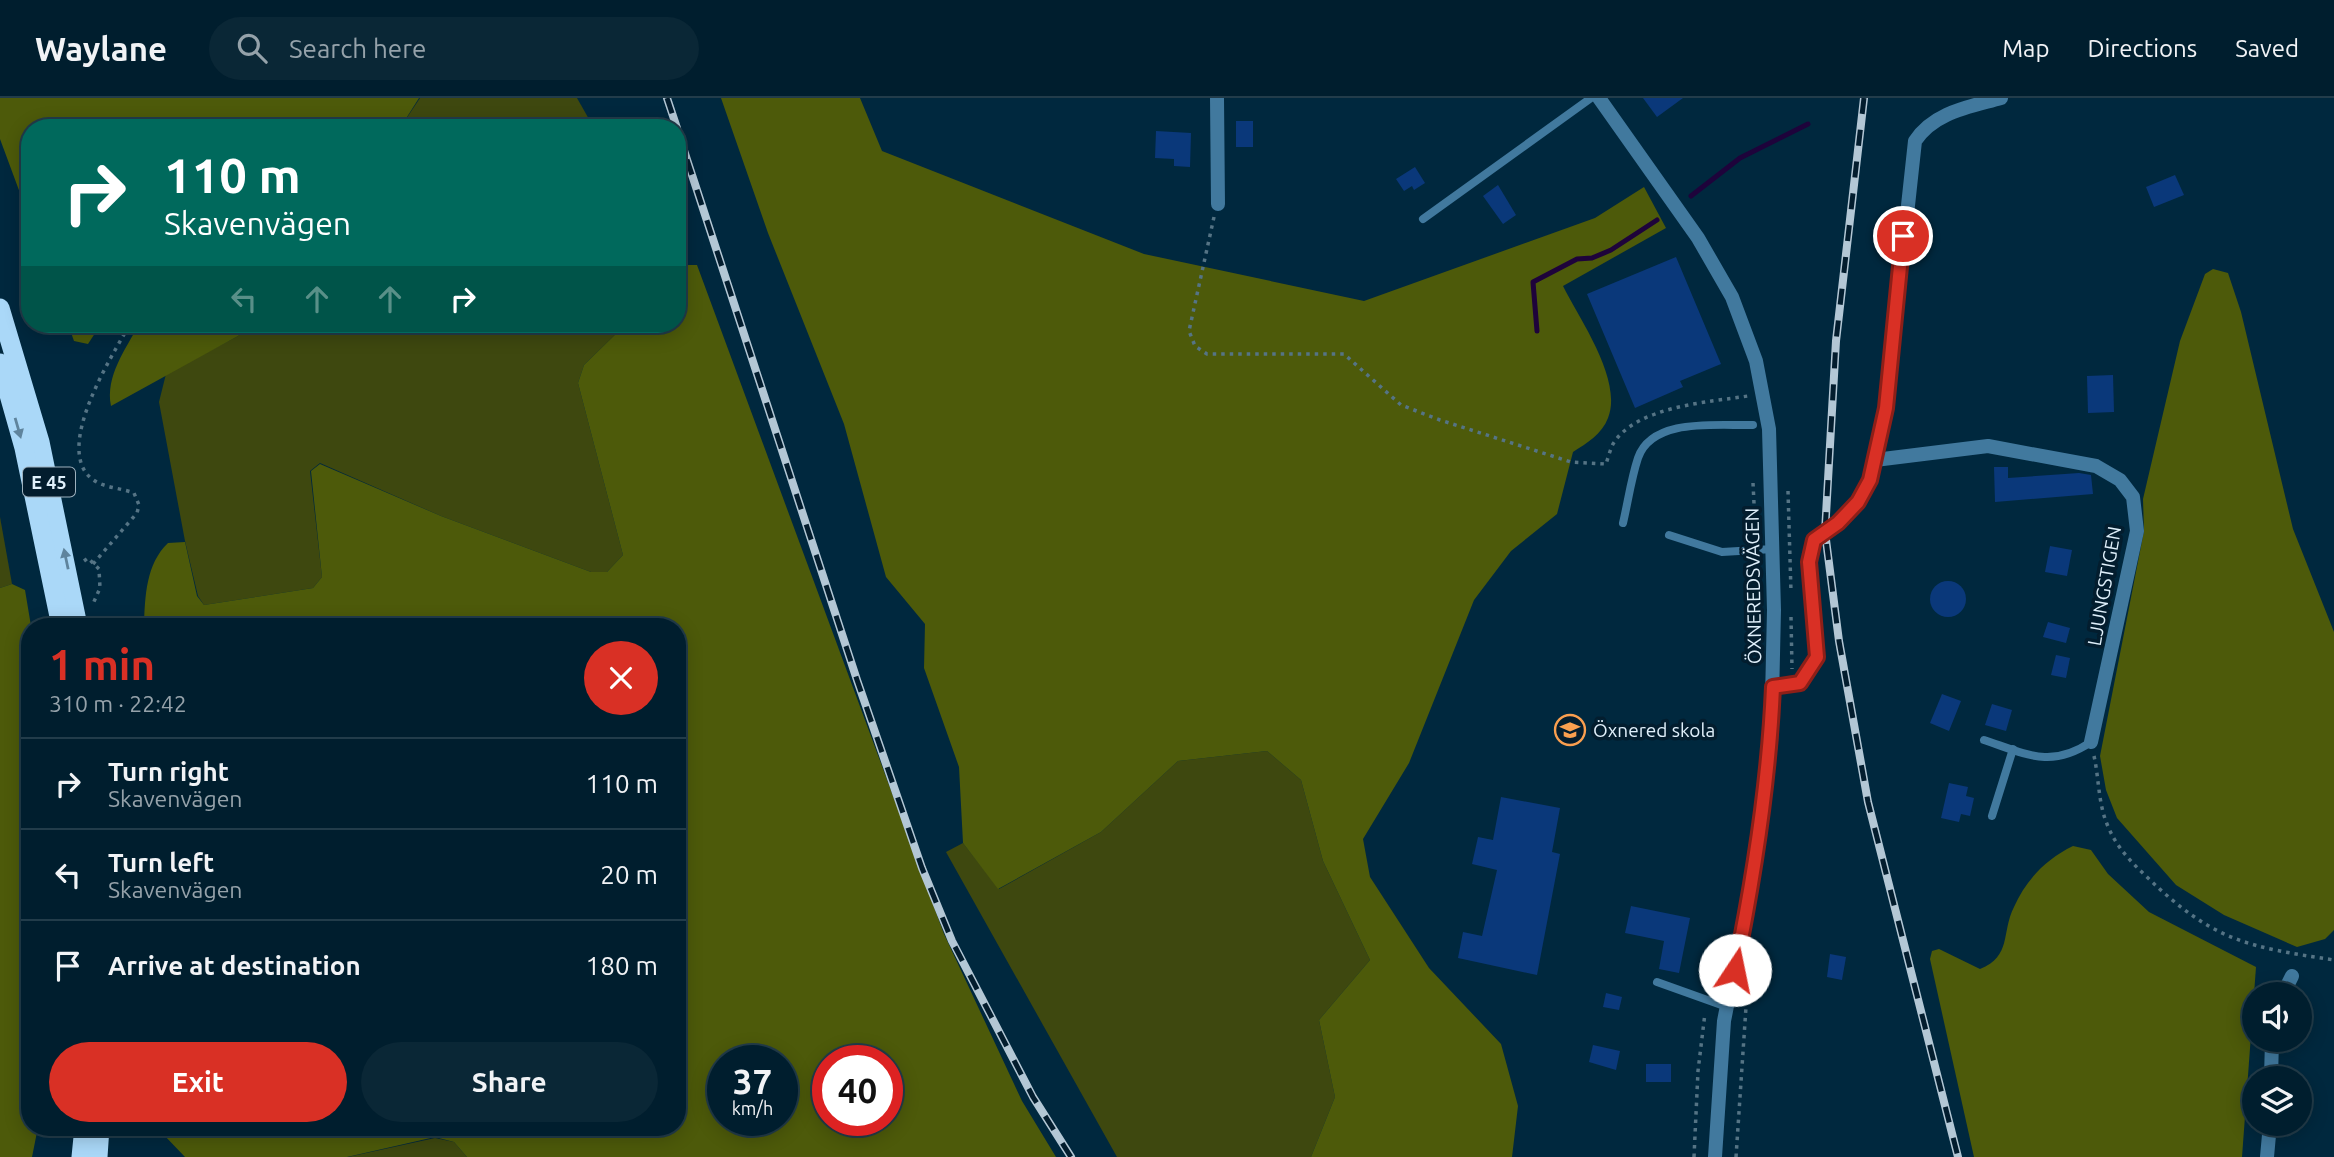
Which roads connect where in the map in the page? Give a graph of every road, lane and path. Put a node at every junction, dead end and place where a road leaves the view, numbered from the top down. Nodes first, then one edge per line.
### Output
1 (1217, 98) edge
2 (1591, 98) edge
3 (1599, 98) edge
4 (2001, 98) edge
5 (1217, 204) joint
6 (1423, 219) dead end
7 (0, 308) edge
8 (125, 333) edge
9 (0, 363) edge
10 (1746, 385) dead end
11 (1748, 396) junction
12 (1753, 425) joint
13 (1875, 460) junction
14 (1754, 474) dead end
15 (1787, 481) dead end
16 (1623, 523) dead end
17 (1669, 535) dead end
18 (1769, 550) junction
19 (93, 564) dead end
20 (59, 618) edge
21 (76, 618) edge
22 (1792, 686) junction
23 (1773, 687) junction
24 (1984, 740) dead end
25 (2091, 742) junction
26 (2014, 749) junction
27 (1992, 816) dead end
28 (2334, 960) edge
29 (2292, 976) dead end
30 (1657, 982) dead end
31 (2289, 982) edge
32 (1748, 984) dead end
33 (1711, 1002) junction
34 (1727, 1007) junction
35 (83, 1136) edge
36 (99, 1136) edge
37 (2269, 1136) edge
38 (81, 1157) edge
39 (98, 1157) edge
40 (1694, 1157) edge
41 (1715, 1157) edge
42 (1736, 1157) edge
43 (2267, 1157) edge

1 - 5 street
2 - 6 lane
3 - 18 street, ÖXNEREDSVÄGEN
4 - 13 street
5 - 11 path
21 -> 7 highway, E 45
8 - 19 path
9 -> 20 highway, E 45
10 - 11 path
11 - 12 path
12 - 16 lane
13 - 22 street
13 - 25 street, LJUNGSTIGEN
14 - 18 path
15 - 22 path
17 - 18 lane
18 - 23 street, ÖXNEREDSVÄGEN
22 - 23 street
23 - 34 street, ÖXNEREDSVÄGEN
24 - 26 lane
25 - 26 lane
25 - 28 path
26 - 27 lane
29 - 31 street
30 - 33 lane
32 - 42 path
33 - 34 lane
33 - 40 path
34 - 41 street, ÖXNEREDSVÄGEN
35 - 38 highway
36 - 39 highway
37 - 43 street

